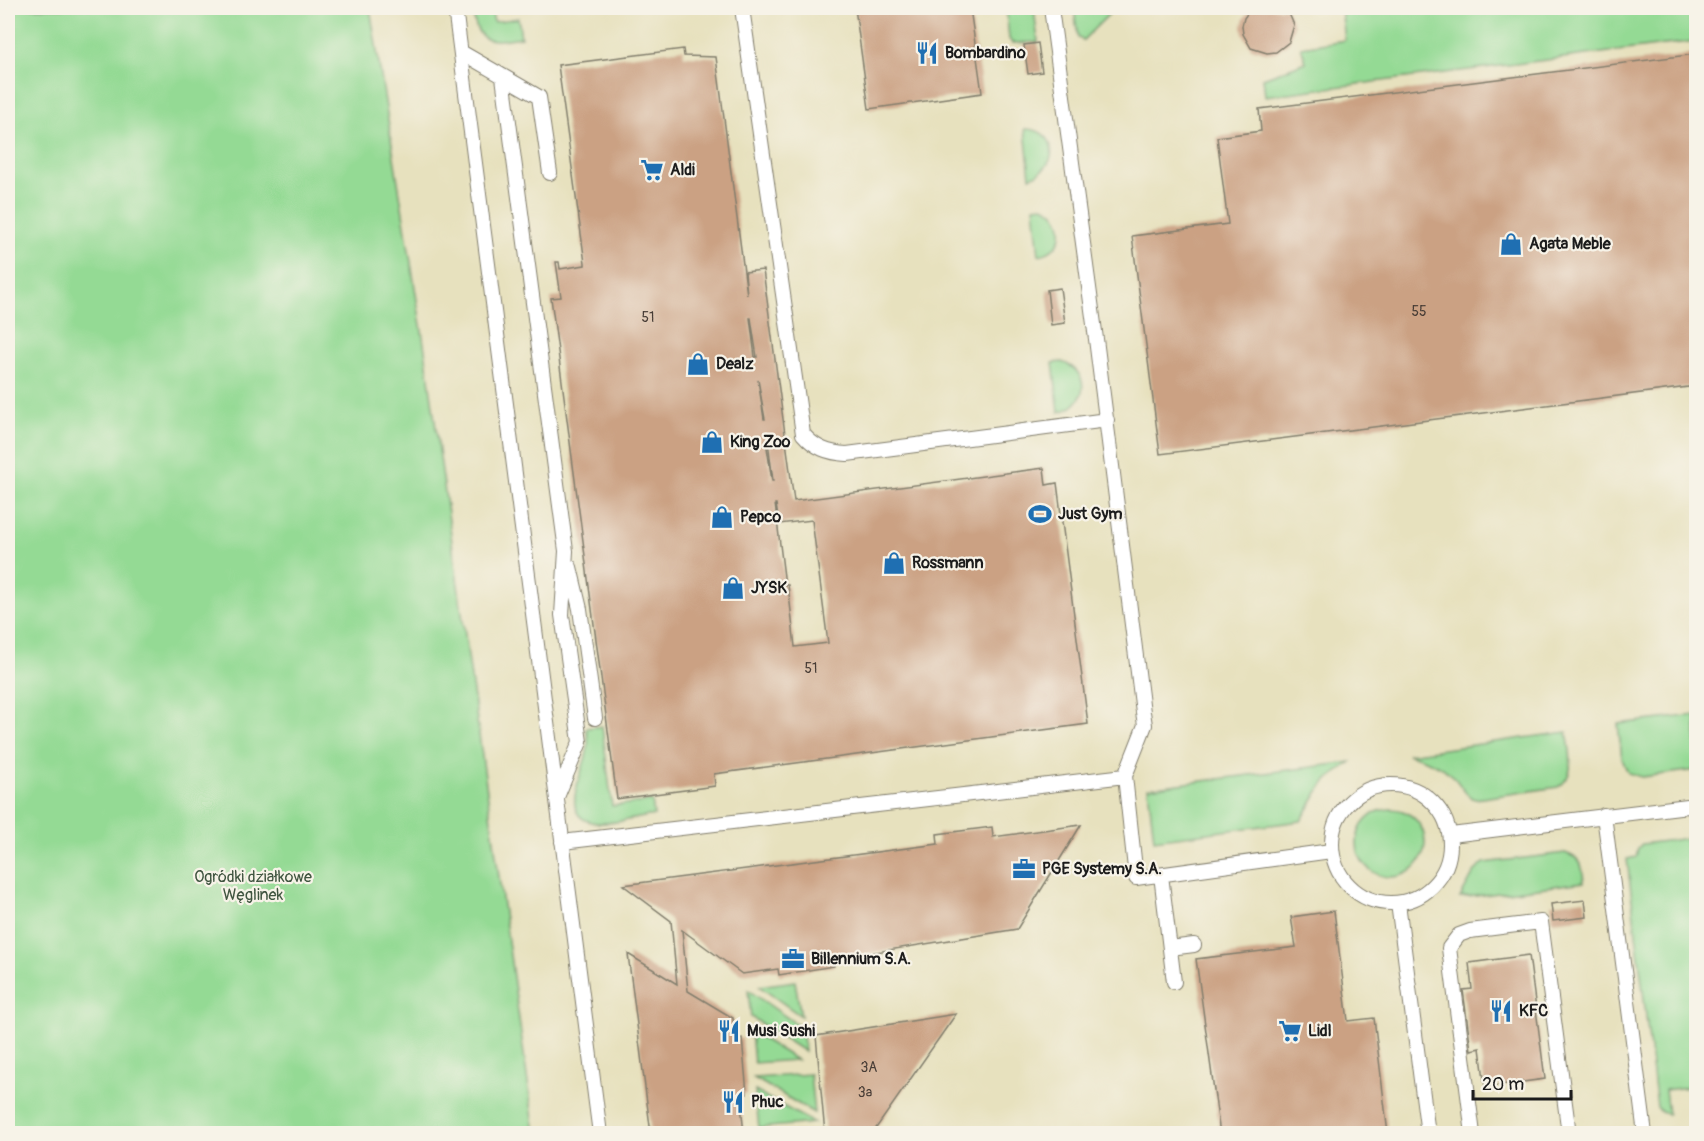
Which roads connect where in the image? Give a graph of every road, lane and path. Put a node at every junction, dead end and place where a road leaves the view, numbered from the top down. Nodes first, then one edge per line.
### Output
1 (455, 8) edge
2 (742, 8) edge
3 (1051, 8) edge
4 (461, 52) junction
5 (503, 77) junction
6 (550, 173) dead end
7 (1107, 420) junction
8 (566, 551) junction
9 (595, 718) dead end
10 (1125, 776) junction
11 (556, 798) junction
12 (1696, 805) edge
13 (1604, 815) junction
14 (1450, 835) junction
15 (562, 842) junction
16 (1331, 851) junction
17 (1161, 875) junction
18 (1398, 903) junction
19 (1194, 945) dead end
20 (1170, 948) junction
21 (1174, 982) dead end
22 (600, 1134) edge
23 (1428, 1134) edge
24 (1473, 1134) edge
25 (1569, 1134) edge
26 (1645, 1134) edge

1 - 4 lane
2 - 7 lane
3 - 7 lane
4 - 5 lane
4 - 11 lane
5 - 6 lane
5 - 8 lane
7 - 10 lane
8 - 9 lane
8 - 11 lane
10 - 15 lane
10 - 17 lane
11 - 15 lane
12 - 13 lane
13 - 14 lane
13 - 26 lane
14 - 16 lane
14 - 18 lane
15 - 22 lane
16 - 17 lane
16 - 18 lane
17 - 20 lane
18 - 23 lane
19 - 20 lane
20 - 21 lane
24 - 25 lane

